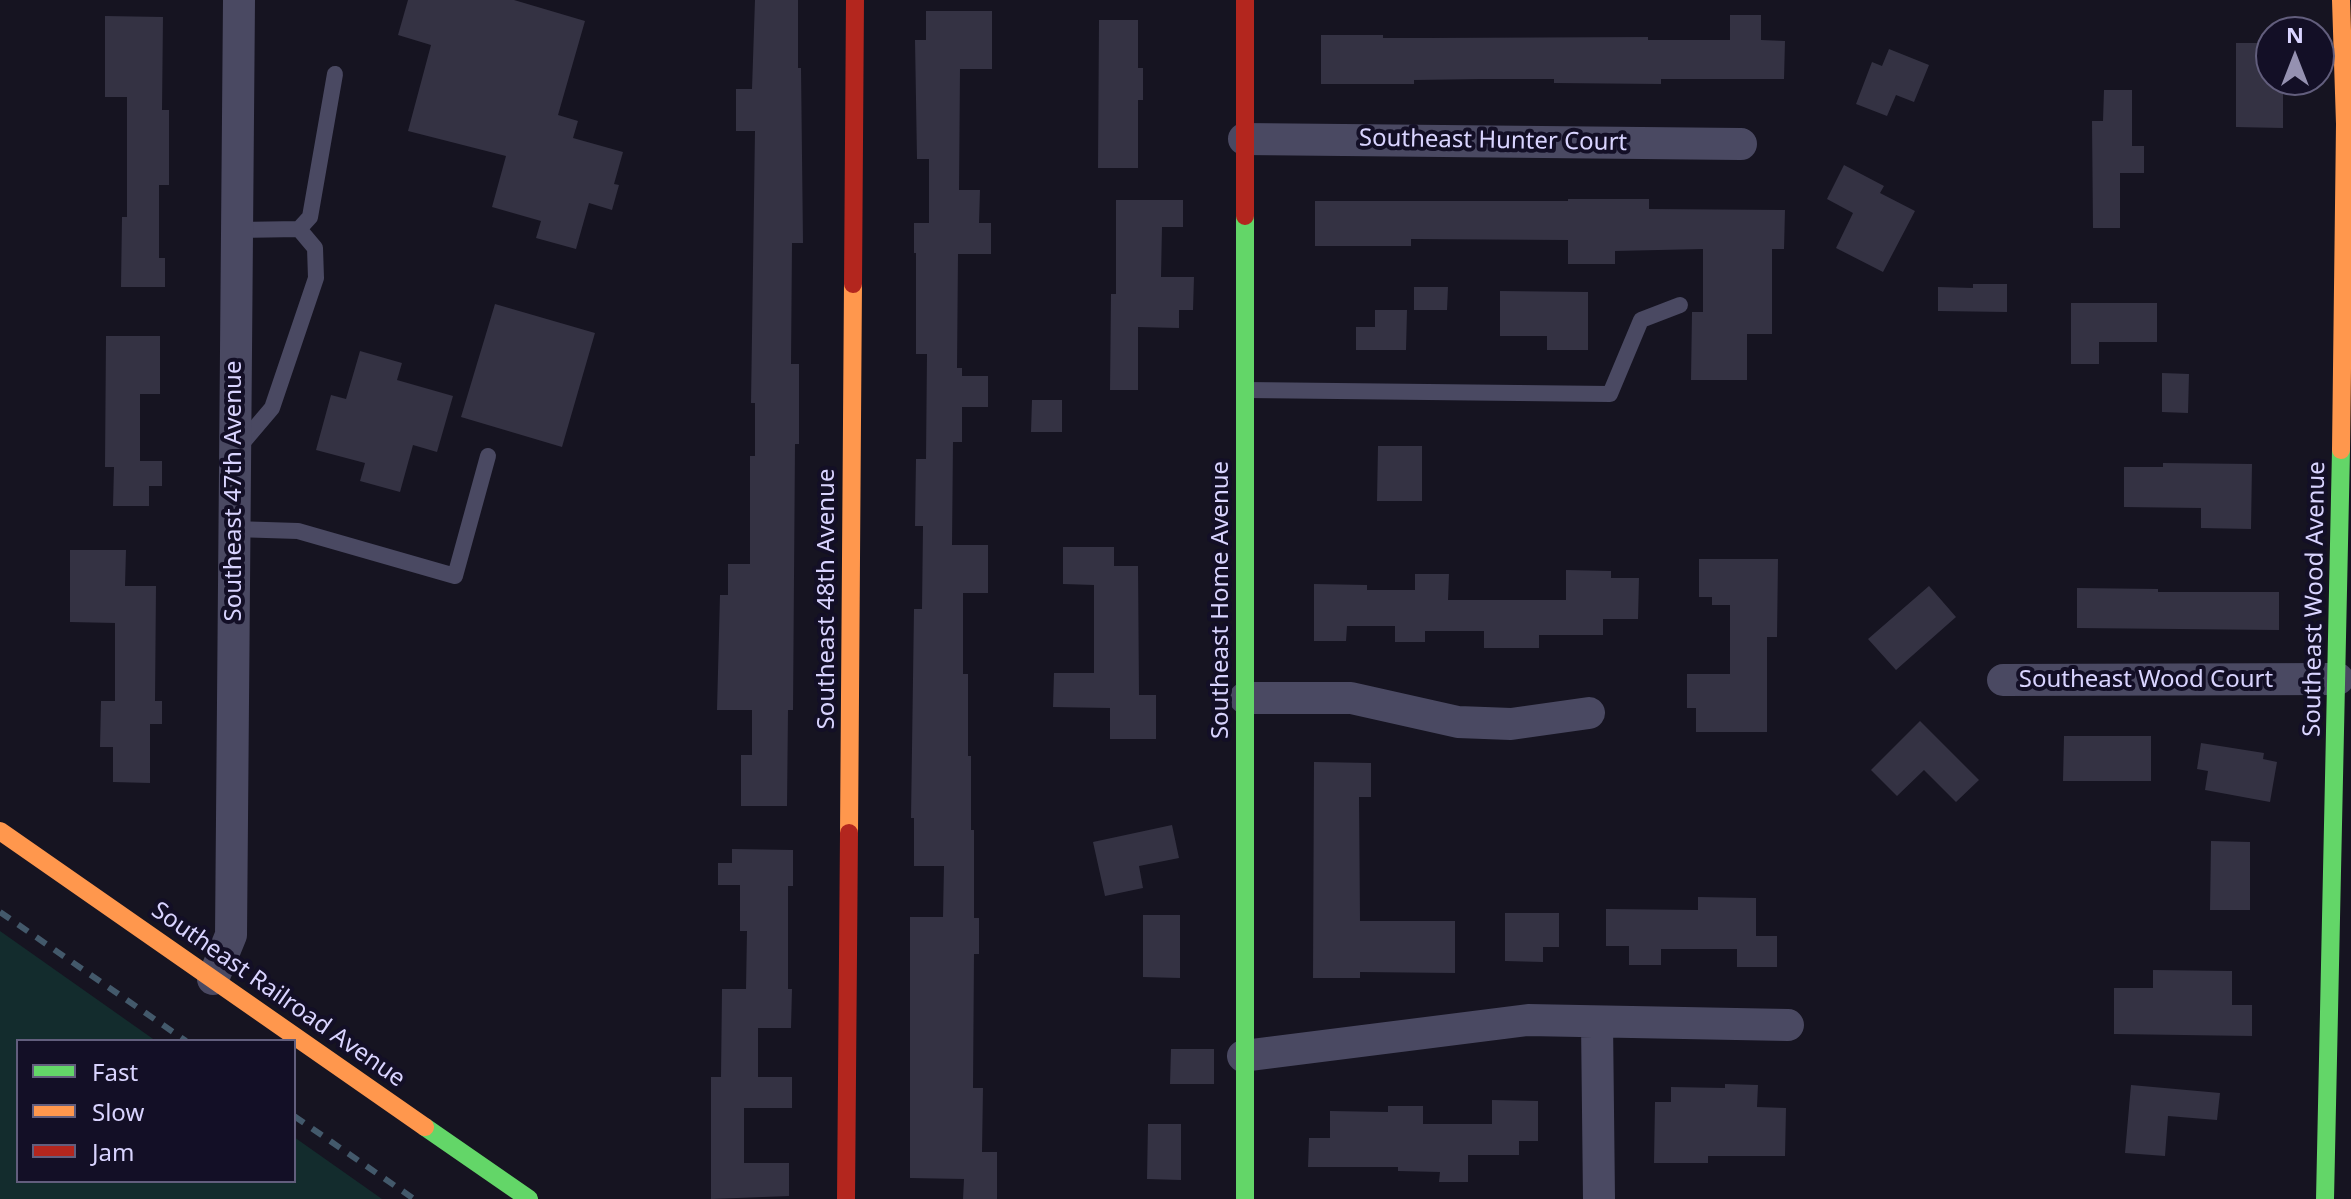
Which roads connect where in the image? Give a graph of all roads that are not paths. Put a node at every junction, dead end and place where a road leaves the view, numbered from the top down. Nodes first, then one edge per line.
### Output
1 (239, 0) edge
2 (855, 0) edge
3 (1245, 0) edge
4 (2341, 0) edge
5 (335, 74) dead end
6 (1244, 139) junction
7 (1741, 144) dead end
8 (299, 229) junction
9 (237, 230) junction
10 (1680, 305) dead end
11 (1244, 390) junction
12 (234, 452) junction
13 (488, 456) dead end
14 (234, 529) junction
15 (2338, 679) junction
16 (2003, 680) dead end
17 (1245, 698) junction
18 (1589, 713) dead end
19 (0, 831) edge
20 (213, 979) junction
21 (1597, 1022) junction
22 (1788, 1025) dead end
23 (1243, 1056) junction
24 (529, 1199) edge
25 (846, 1199) edge
26 (1245, 1199) edge
27 (1599, 1199) edge
28 (2325, 1199) edge

1 - 9 street, Southeast 47th Avenue
2 - 25 street, Southeast 48th Avenue
3 - 6 street, Southeast Home Avenue
4 - 15 street, Southeast Wood Avenue
5 - 8 lane
6 - 7 street, Southeast Hunter Court
6 - 11 street, Southeast Home Avenue
8 - 9 lane
8 - 12 lane
9 - 12 street, Southeast 47th Avenue
10 - 11 lane
11 - 17 street, Southeast Home Avenue
12 - 14 street, Southeast 47th Avenue
13 - 14 lane
14 - 20 street, Southeast 47th Avenue
15 - 16 street, Southeast Wood Court
15 - 28 street, Southeast Wood Avenue
17 - 18 street
17 - 23 street, Southeast Home Avenue
19 - 20 street, Southeast Railroad Avenue
20 - 24 street, Southeast Railroad Avenue
21 - 22 street
21 - 23 street
21 - 27 street
23 - 26 street, Southeast Home Avenue

